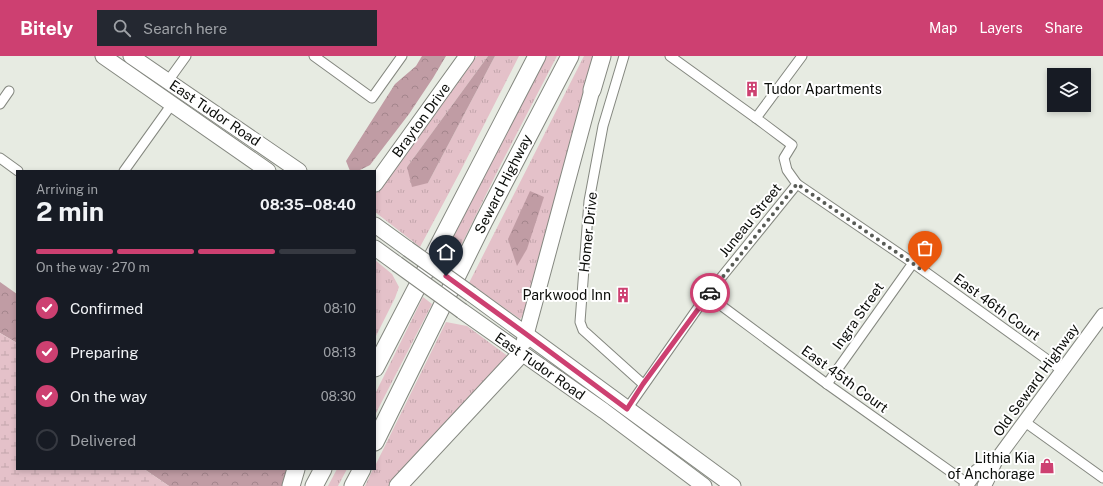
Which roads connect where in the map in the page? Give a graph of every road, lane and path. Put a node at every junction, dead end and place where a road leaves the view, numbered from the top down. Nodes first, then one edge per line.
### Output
1 (103, 56) edge
2 (131, 56) edge
3 (186, 56) edge
4 (314, 56) edge
5 (402, 56) edge
6 (467, 56) edge
7 (537, 56) edge
8 (570, 56) edge
9 (602, 56) edge
10 (608, 56) edge
11 (624, 56) edge
12 (670, 56) edge
13 (802, 56) edge
14 (168, 82) junction
15 (592, 90) junction
16 (9, 91) dead end
17 (0, 104) edge
18 (172, 104) junction
19 (756, 118) junction
20 (0, 158) edge
21 (17, 170) edge
22 (125, 170) edge
23 (267, 170) edge
24 (298, 170) edge
25 (376, 183) edge
26 (797, 184) junction
27 (376, 226) edge
28 (376, 249) edge
29 (913, 263) junction
30 (707, 295) junction
31 (1103, 315) edge
32 (526, 334) junction
33 (521, 354) junction
34 (376, 366) edge
35 (1062, 371) junction
36 (643, 384) junction
37 (827, 384) junction
38 (627, 409) junction
39 (1025, 422) junction
40 (376, 440) edge
41 (994, 464) junction
42 (296, 470) edge
43 (322, 470) edge
44 (362, 470) edge
45 (1103, 478) edge
46 (967, 485) edge
47 (291, 486) edge
48 (314, 486) edge
49 (354, 486) edge
50 (398, 486) edge
51 (704, 486) edge
52 (733, 486) edge
53 (984, 486) edge

1 - 18 main road, East Tudor Road
2 - 14 main road, East Tudor Road
3 - 14 street
4 - 5 street
6 - 25 main road, Brayton Drive
7 - 34 highway, Seward Highway
8 - 40 highway, Seward Highway
9 - 15 highway
10 - 15 main road, Homer Drive
11 - 36 street, Homer Drive
12 - 19 street
13 - 19 street
14 - 24 main road, East Tudor Road
15 - 32 main road, Homer Drive
16 - 17 street
18 - 22 street
18 - 23 main road, East Tudor Road
19 - 26 street, Juneau Street
20 - 21 street
26 - 29 street, East 46th Court
26 - 30 street, Juneau Street
27 - 32 main road, East Tudor Road, bridge
28 - 33 main road, East Tudor Road, bridge
29 - 35 street, East 46th Court
29 - 37 street, Ingra Street
30 - 36 street, Juneau Street
30 - 37 street, East 45th Court
31 - 35 main road, Old Seward Highway
32 - 33 main road, Homer Drive
32 - 38 main road, East Tudor Road
33 - 50 highway
33 - 51 main road, East Tudor Road
35 - 39 main road, Old Seward Highway
36 - 38 street, Juneau Street
37 - 46 street, East 45th Court
38 - 52 main road, East Tudor Road
39 - 41 main road, Old Seward Highway
39 - 45 street
41 - 46 main road, Old Seward Highway
41 - 53 main road, Old Seward Highway
42 - 47 highway
43 - 48 highway
44 - 49 highway

